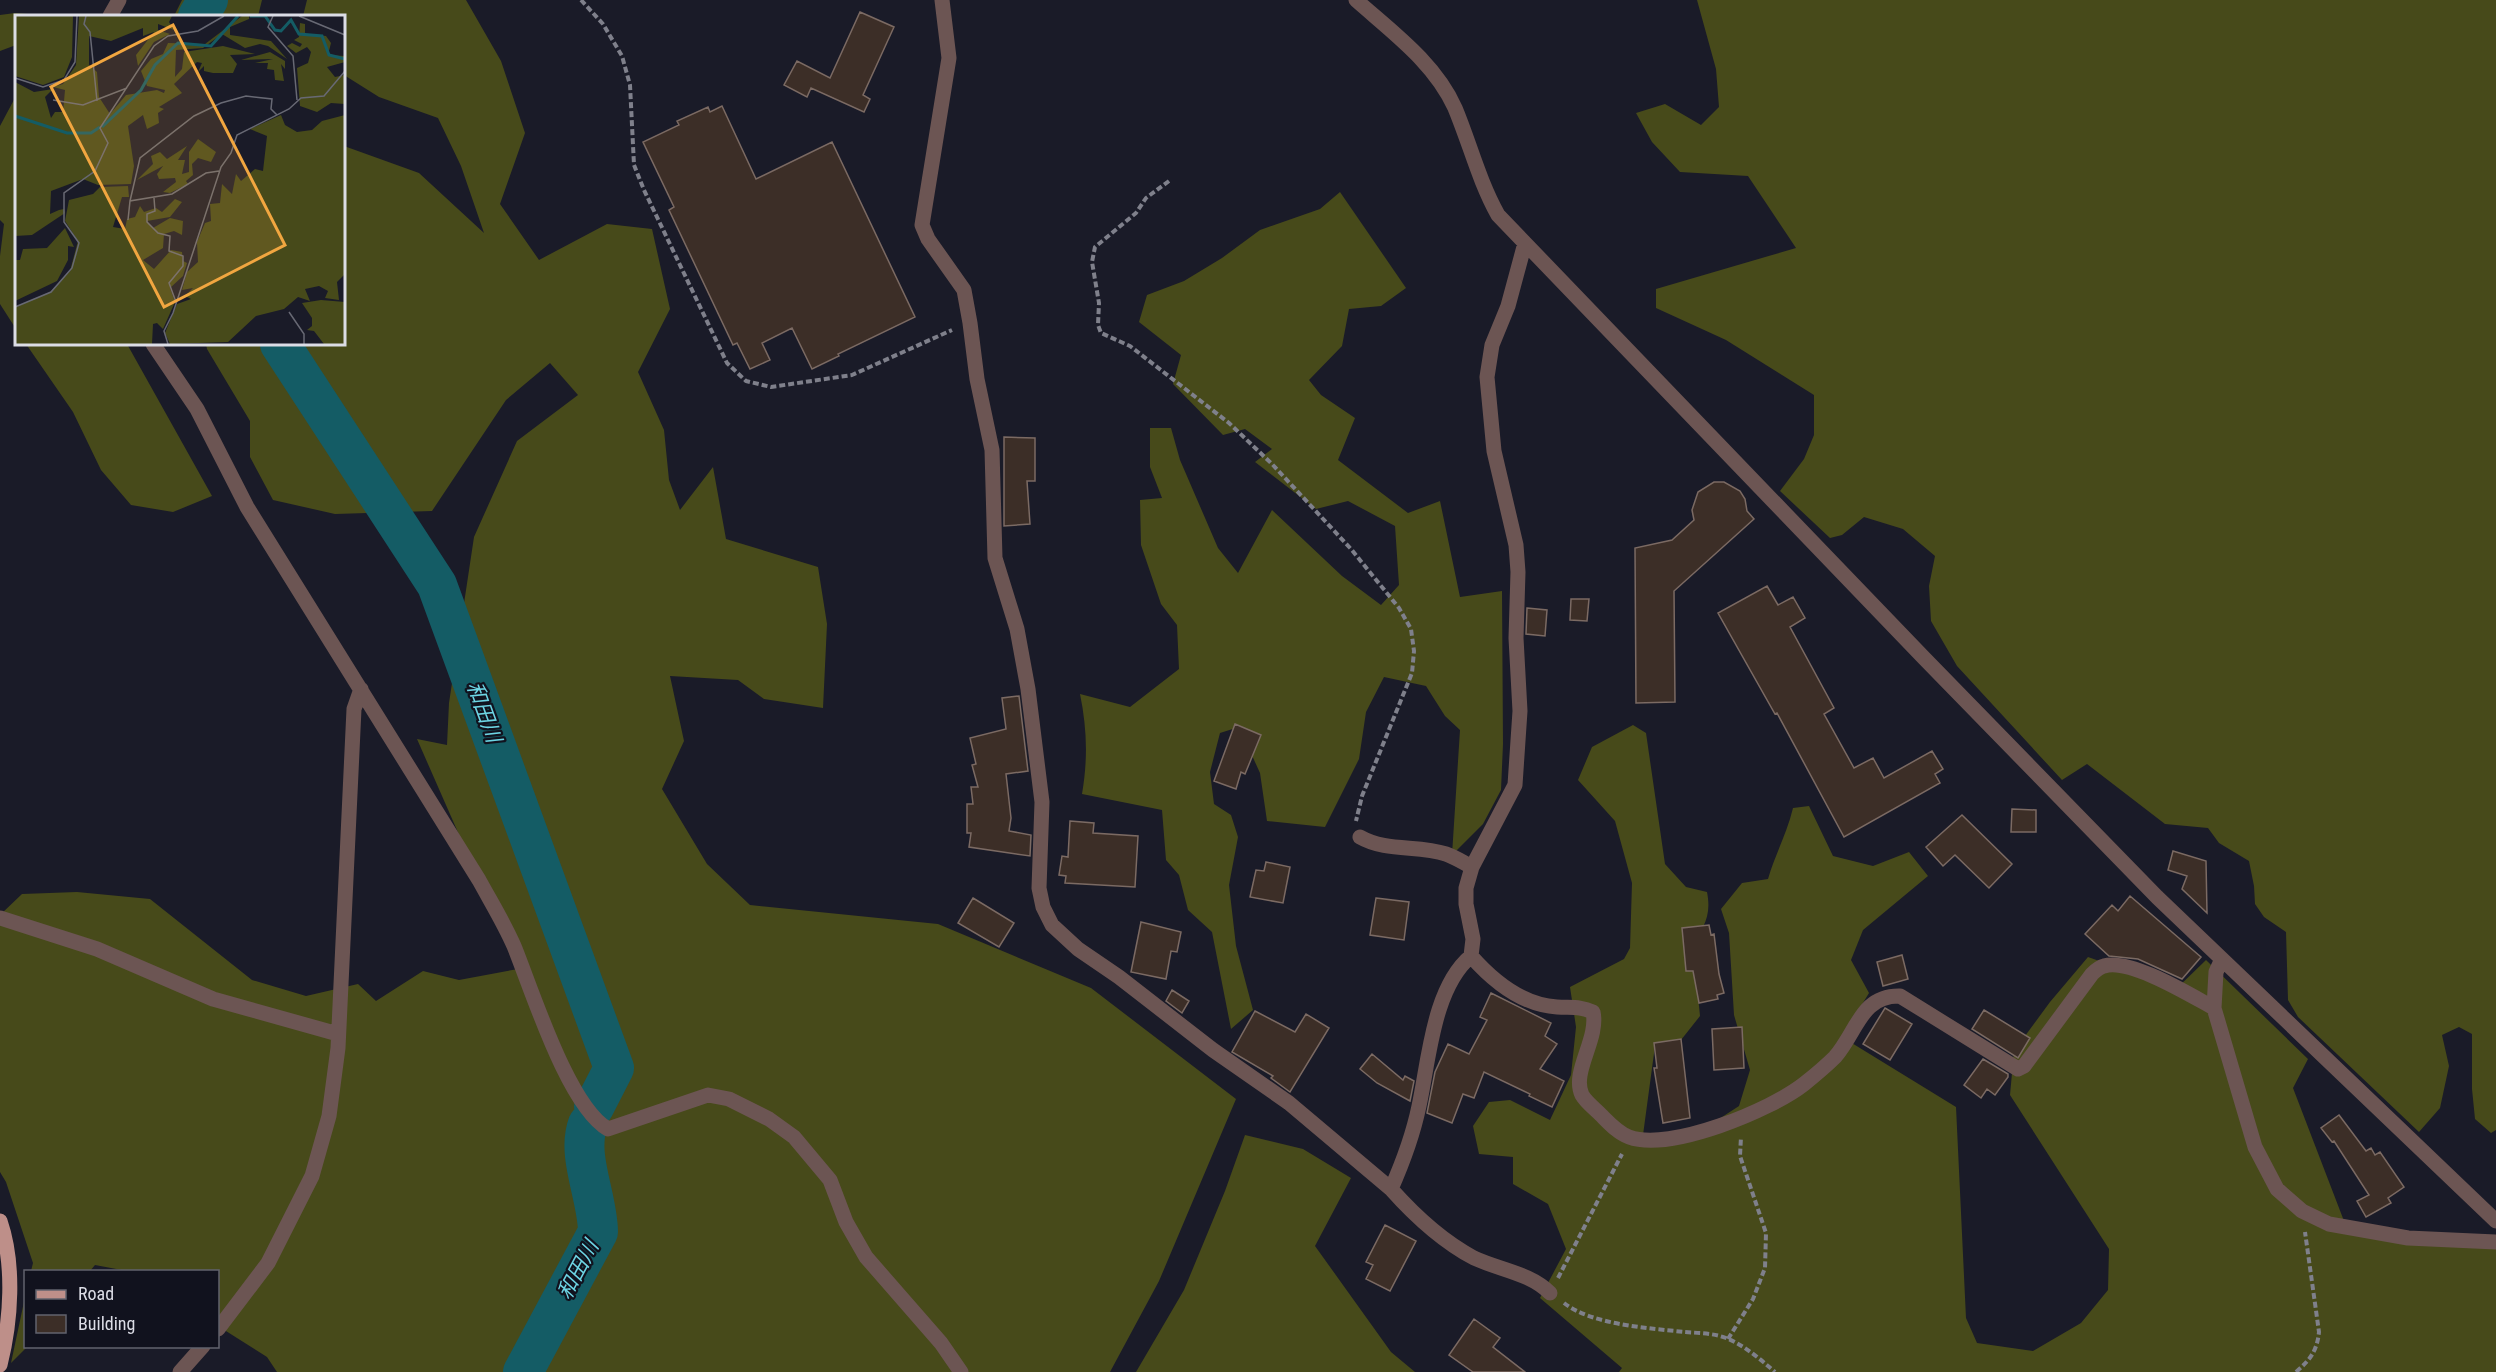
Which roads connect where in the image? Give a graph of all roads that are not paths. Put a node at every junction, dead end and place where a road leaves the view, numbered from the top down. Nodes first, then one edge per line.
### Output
1 (119, 0) edge
2 (942, 0) edge
3 (1356, 0) edge
4 (111, 15) edge
5 (1525, 243) junction
6 (154, 345) edge
7 (361, 689) junction
8 (1359, 837) road end
9 (1472, 867) junction
10 (0, 918) edge
11 (1471, 956) junction
12 (2222, 959) junction
13 (2214, 1008) junction
14 (338, 1034) junction
15 (1391, 1189) junction
16 (0, 1221) edge
17 (2496, 1221) edge
18 (2496, 1242) edge
19 (1550, 1293) road end
20 (219, 1328) edge
21 (202, 1348) edge
22 (0, 1365) edge
23 (180, 1372) edge
24 (961, 1372) edge

1 - 4 street
2 - 15 street
3 - 5 street
5 - 9 street
5 - 12 street
6 - 7 street
7 - 14 street
7 - 24 street
8 - 9 street
9 - 11 street
10 - 14 street
11 - 13 street
11 - 15 street
12 - 13 street
12 - 17 street
13 - 18 street
14 - 20 street
15 - 19 street
16 - 22 main road
21 - 23 street

